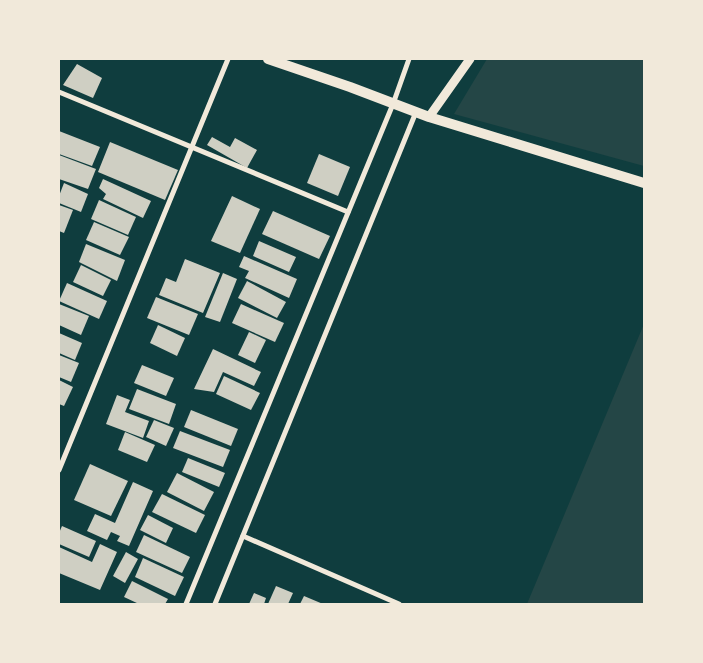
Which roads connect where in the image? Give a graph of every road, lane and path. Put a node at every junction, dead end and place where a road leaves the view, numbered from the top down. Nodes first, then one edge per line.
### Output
1 (228, 59) edge
2 (268, 59) edge
3 (409, 59) edge
4 (470, 59) edge
5 (59, 92) edge
6 (393, 104) junction
7 (416, 112) junction
8 (429, 117) junction
9 (191, 146) junction
10 (644, 183) edge
11 (348, 212) junction
12 (59, 470) edge
13 (243, 536) junction
14 (186, 604) edge
15 (215, 604) edge
16 (399, 604) edge

1 - 9 street
2 - 6 main road
3 - 6 street
4 - 8 street
5 - 9 street
6 - 7 main road
6 - 11 street
7 - 8 main road
7 - 13 street
8 - 10 main road
9 - 11 street
9 - 12 street
11 - 14 street
13 - 15 street
13 - 16 street

